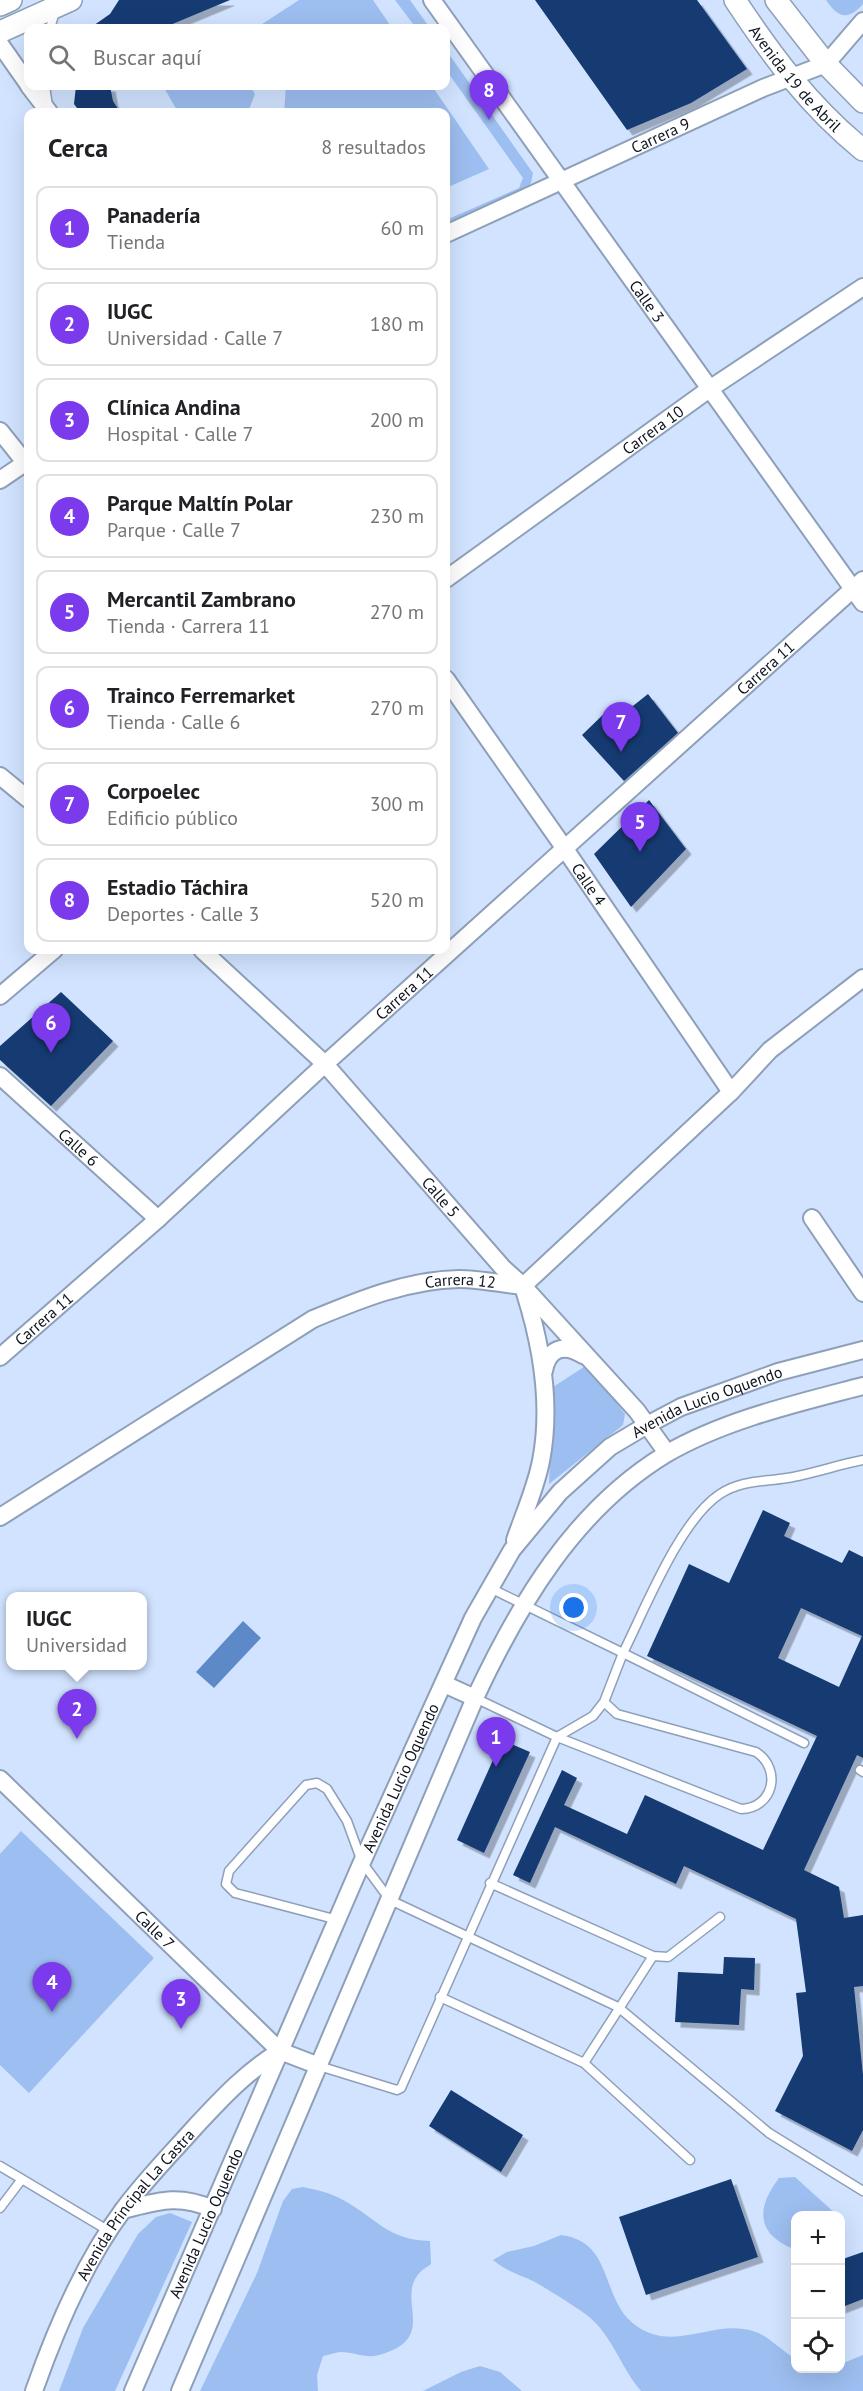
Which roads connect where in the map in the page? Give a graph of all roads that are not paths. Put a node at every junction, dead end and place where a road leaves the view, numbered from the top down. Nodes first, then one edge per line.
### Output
1 (11, 0) edge
2 (432, 0) edge
3 (735, 0) edge
4 (776, 0) edge
5 (64, 3) edge
6 (0, 5) edge
7 (863, 21) edge
8 (52, 24) edge
9 (449, 24) edge
10 (450, 25) edge
11 (0, 33) edge
12 (0, 44) edge
13 (826, 64) junction
14 (24, 78) edge
15 (790, 78) junction
16 (33, 90) edge
17 (45, 90) edge
18 (863, 102) edge
19 (45, 108) edge
20 (48, 108) edge
21 (863, 150) edge
22 (561, 181) junction
23 (450, 232) edge
24 (863, 287) edge
25 (708, 390) junction
26 (0, 431) edge
27 (24, 458) edge
28 (24, 465) edge
29 (0, 480) edge
30 (450, 576) edge
31 (858, 584) edge
32 (863, 603) edge
33 (450, 685) edge
34 (0, 776) edge
35 (24, 796) edge
36 (566, 849) junction
37 (450, 952) edge
38 (49, 954) edge
39 (206, 954) edge
40 (448, 954) edge
41 (863, 978) edge
42 (0, 996) edge
43 (325, 1064) junction
44 (0, 1076) edge
45 (731, 1092) junction
46 (812, 1218) dead end
47 (158, 1219) junction
48 (523, 1286) junction
49 (863, 1293) edge
50 (863, 1350) edge
51 (0, 1357) edge
52 (590, 1360) junction
53 (544, 1375) junction
54 (863, 1386) edge
55 (647, 1425) junction
56 (667, 1454) junction
57 (863, 1460) edge
58 (0, 1517) edge
59 (512, 1550) junction
60 (490, 1588) junction
61 (523, 1604) junction
62 (622, 1653) junction
63 (444, 1684) junction
64 (476, 1698) junction
65 (604, 1702) junction
66 (556, 1737) junction
67 (804, 1743) dead end
68 (2, 1784) edge
69 (362, 1862) junction
70 (490, 1883) junction
71 (390, 1900) junction
72 (720, 1917) dead end
73 (339, 1920) junction
74 (467, 1935) junction
75 (653, 1956) junction
76 (440, 1997) junction
77 (618, 2007) junction
78 (280, 2050) junction
79 (584, 2063) junction
80 (319, 2066) junction
81 (690, 2160) dead end
82 (0, 2166) edge
83 (22, 2179) junction
84 (862, 2190) edge
85 (0, 2208) edge
86 (123, 2210) junction
87 (213, 2210) junction
88 (109, 2231) junction
89 (34, 2391) edge
90 (133, 2391) edge
91 (180, 2391) edge

1 - 6 street
2 - 9 street, Calle 3
3 - 15 street, Avenida 19 de Abril
4 - 13 street, Avenida 19 de Abril
5 - 8 lane
5 - 11 street
7 - 13 street, Carrera 9
10 - 22 street, Calle 3
12 - 14 street
13 - 15 street, Carrera 9
13 - 18 street, Avenida 19 de Abril
15 - 21 street, Avenida 19 de Abril
15 - 22 street, Carrera 9
16 - 19 street
17 - 20 lane
22 - 23 street, Carrera 9
22 - 25 street, Calle 3
24 - 25 street, Carrera 10
25 - 30 street, Carrera 10
25 - 31 street, Calle 3
26 - 27 street
28 - 29 street
31 - 32 street, Calle 3
31 - 36 street, Carrera 11
33 - 36 street, Calle 4
34 - 35 street
36 - 37 street, Carrera 11
36 - 45 street, Calle 4
38 - 42 street
39 - 43 street, Calle 5
40 - 43 street, Carrera 11
41 - 45 street
43 - 47 street, Carrera 11
43 - 48 street, Calle 5
44 - 47 street, Calle 6
45 - 48 street
46 - 49 street
47 - 51 street, Carrera 11
48 - 52 street, Calle 5
48 - 53 street
48 - 58 street, Carrera 12
50 - 55 street, Avenida Lucio Oquendo
52 - 53 street
52 - 55 street, Calle 5
53 - 59 street
54 - 56 street, Avenida Lucio Oquendo
55 - 56 street, Calle 5
55 - 59 street, Avenida Lucio Oquendo
56 - 61 street, Avenida Lucio Oquendo
57 - 62 lane
59 - 60 street, Avenida Lucio Oquendo
60 - 61 lane
60 - 63 street, Avenida Lucio Oquendo
61 - 62 lane
61 - 64 street, Avenida Lucio Oquendo
62 - 65 lane
62 - 67 lane
63 - 64 street
63 - 69 street, Avenida Lucio Oquendo
64 - 66 lane
64 - 71 street, Avenida Lucio Oquendo
65 - 66 lane
65 - 66 lane
66 - 70 lane
68 - 78 street, Calle 7
69 - 71 lane
69 - 73 street, Avenida Lucio Oquendo
69 - 73 lane
70 - 74 lane
70 - 75 lane
71 - 74 lane
71 - 80 street, Avenida Lucio Oquendo
72 - 75 lane
73 - 78 street, Avenida Lucio Oquendo
74 - 76 lane
74 - 77 lane
75 - 77 lane
76 - 79 lane
76 - 80 lane
77 - 79 lane
77 - 84 lane
78 - 80 street, Calle 7
78 - 86 street, Avenida Principal La Castra
78 - 87 street, Avenida Lucio Oquendo
79 - 81 lane
80 - 91 street, Avenida Lucio Oquendo
82 - 83 lane
83 - 85 lane
83 - 88 lane
86 - 87 street
86 - 88 street, Avenida Principal La Castra
87 - 90 street, Avenida Lucio Oquendo
88 - 89 street, Avenida Principal La Castra

